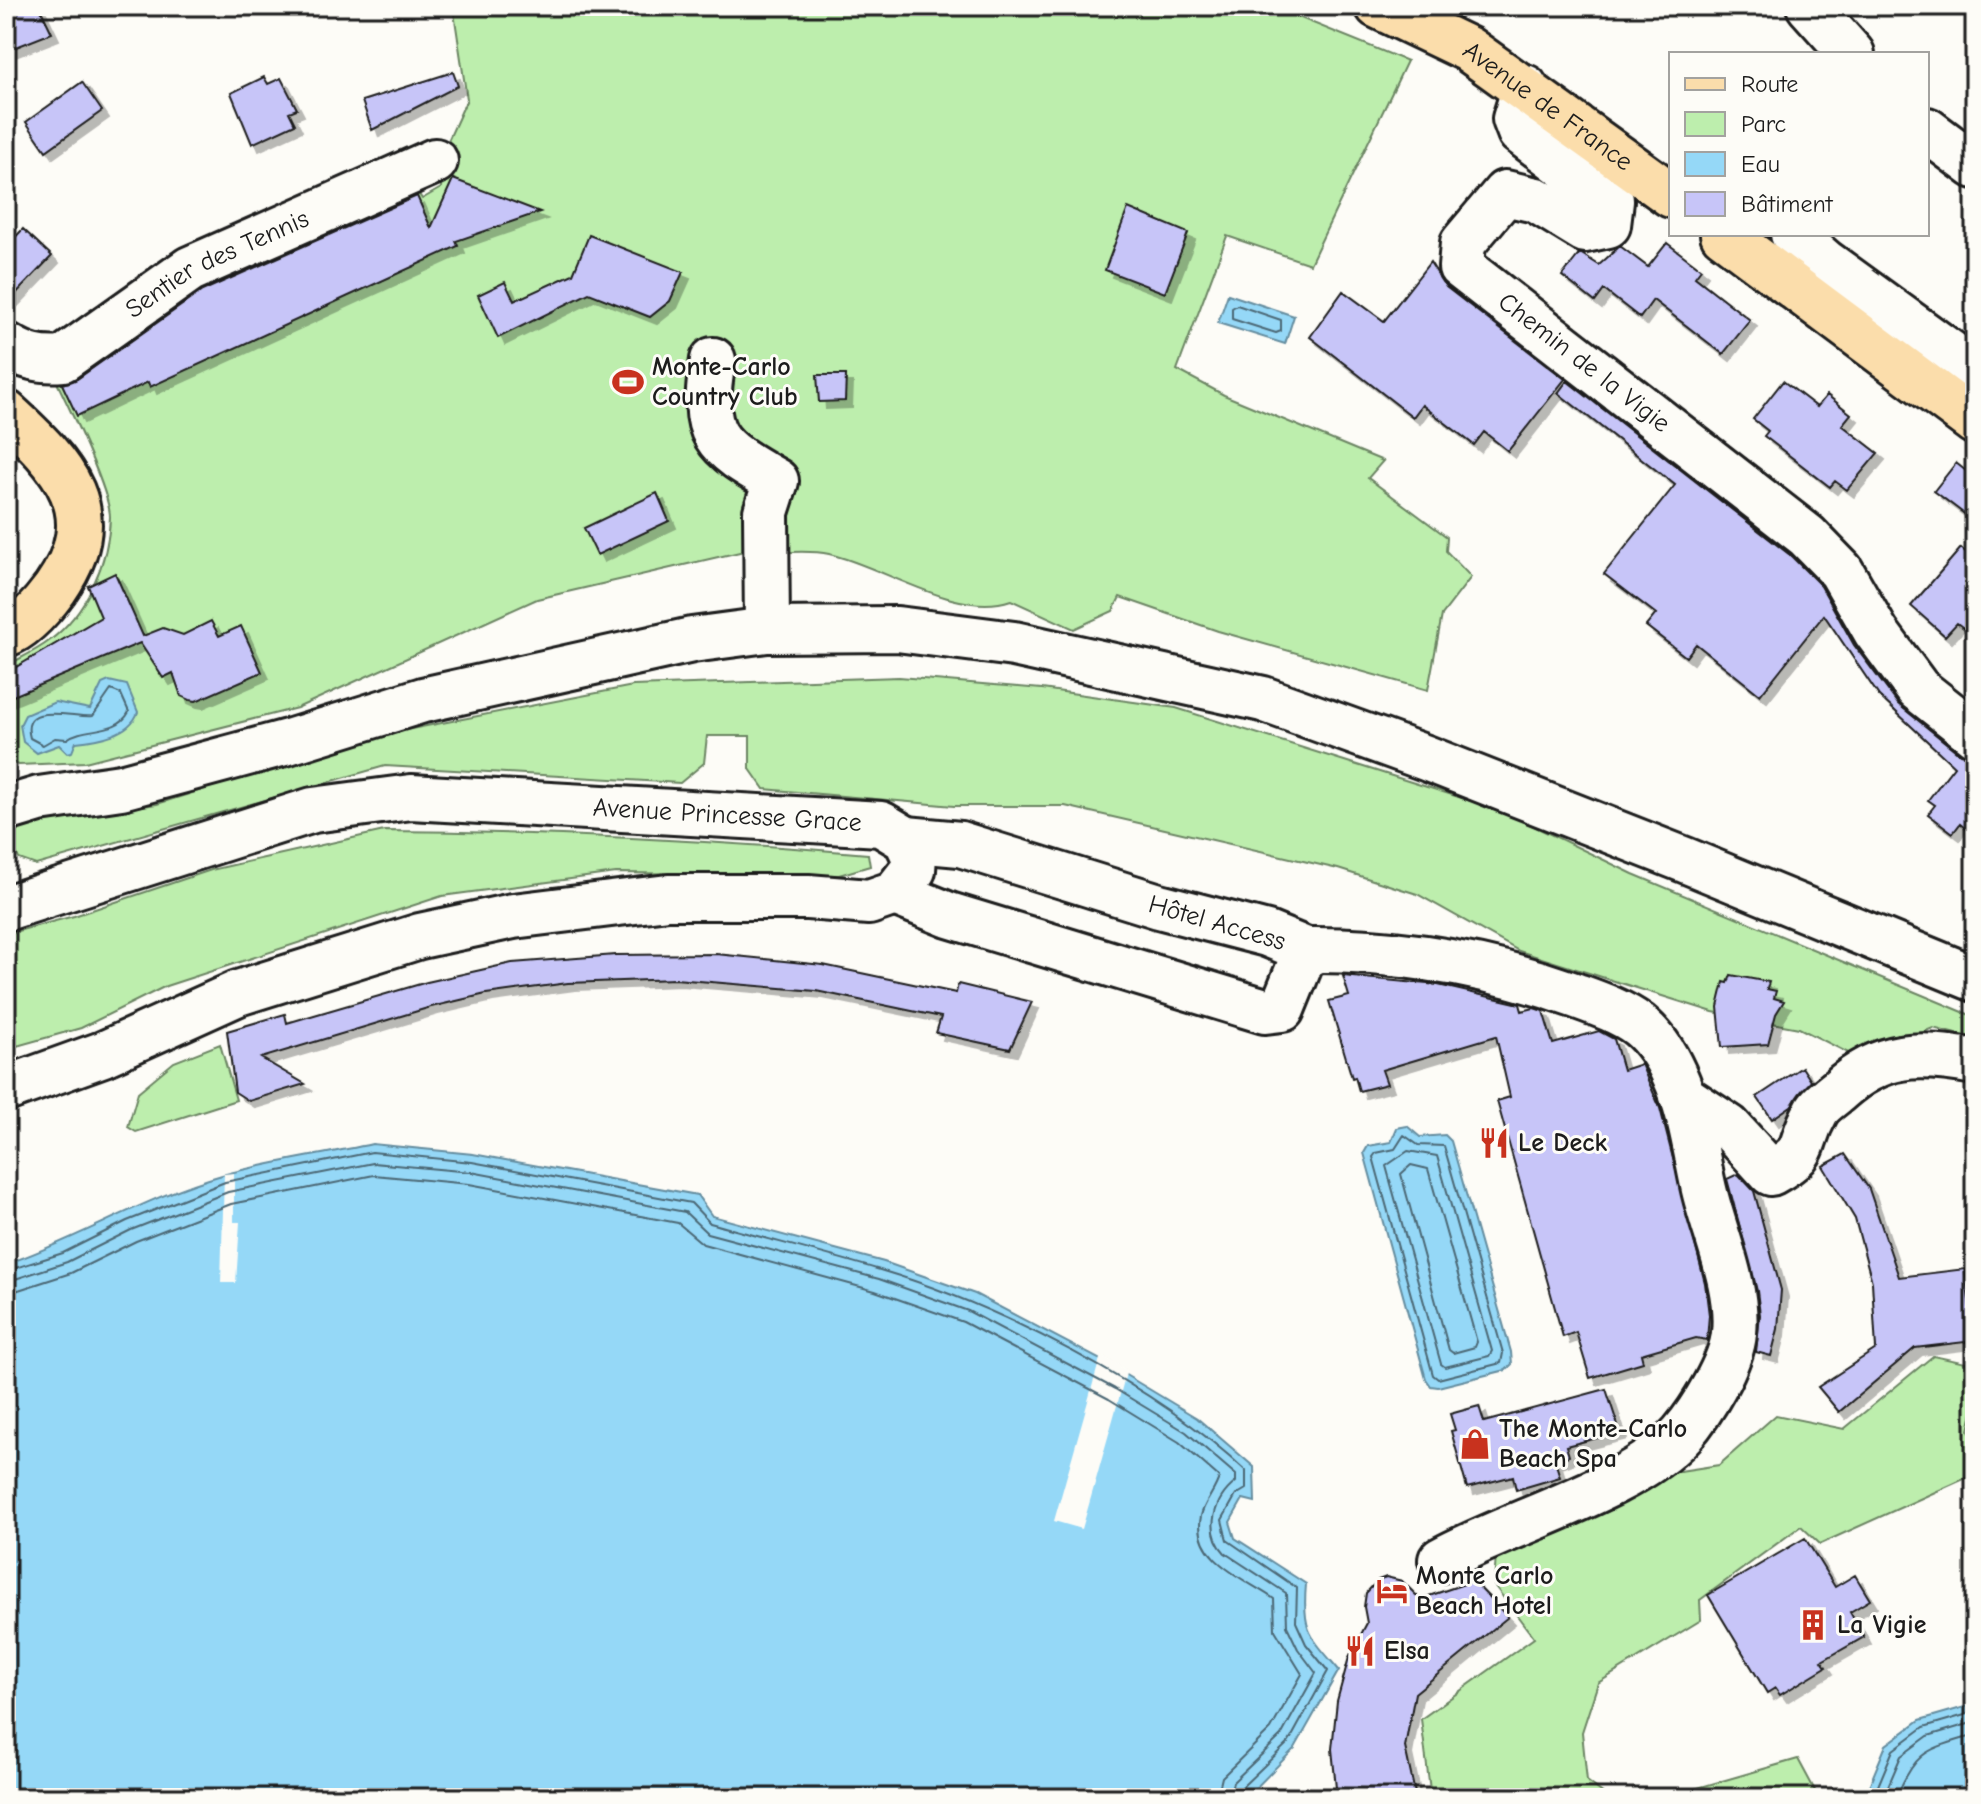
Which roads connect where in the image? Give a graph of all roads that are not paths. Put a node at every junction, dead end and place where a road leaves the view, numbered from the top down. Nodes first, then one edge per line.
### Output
1 (1378, 6) edge
2 (1809, 6) edge
3 (1850, 52) edge
4 (1525, 87) junction
5 (1929, 132) edge
6 (435, 161) dead end
7 (1975, 166) edge
8 (1669, 194) edge
9 (1795, 236) edge
10 (1737, 238) edge
11 (6, 345) edge
12 (713, 360) dead end
13 (1975, 371) edge
14 (6, 413) edge
15 (1975, 422) edge
16 (767, 630) junction
17 (6, 634) edge
18 (1975, 734) edge
19 (6, 809) edge
20 (906, 839) junction
21 (6, 877) edge
22 (62, 892) junction
23 (895, 893) junction
24 (6, 908) edge
25 (1306, 950) junction
26 (1970, 985) edge
27 (1975, 1062) edge
28 (6, 1089) edge
29 (1682, 1096) junction
30 (1441, 1560) dead end

1 - 4 main road, Avenue de France
2 - 3 street
4 - 8 main road, Avenue de France
4 - 18 street, Chemin de la Vigie
5 - 7 street
6 - 11 street, Sentier des Tennis
9 - 13 street
10 - 15 main road
12 - 16 street
14 - 17 main road
16 - 19 street
16 - 26 street
20 - 22 street, Avenue Princesse Grace
20 - 23 street
20 - 25 street, Hôtel Access
21 - 22 street
22 - 24 street, Avenue Princesse Grace
23 - 25 street, Hôtel Access
23 - 28 street
25 - 29 street
27 - 29 street
29 - 30 street

